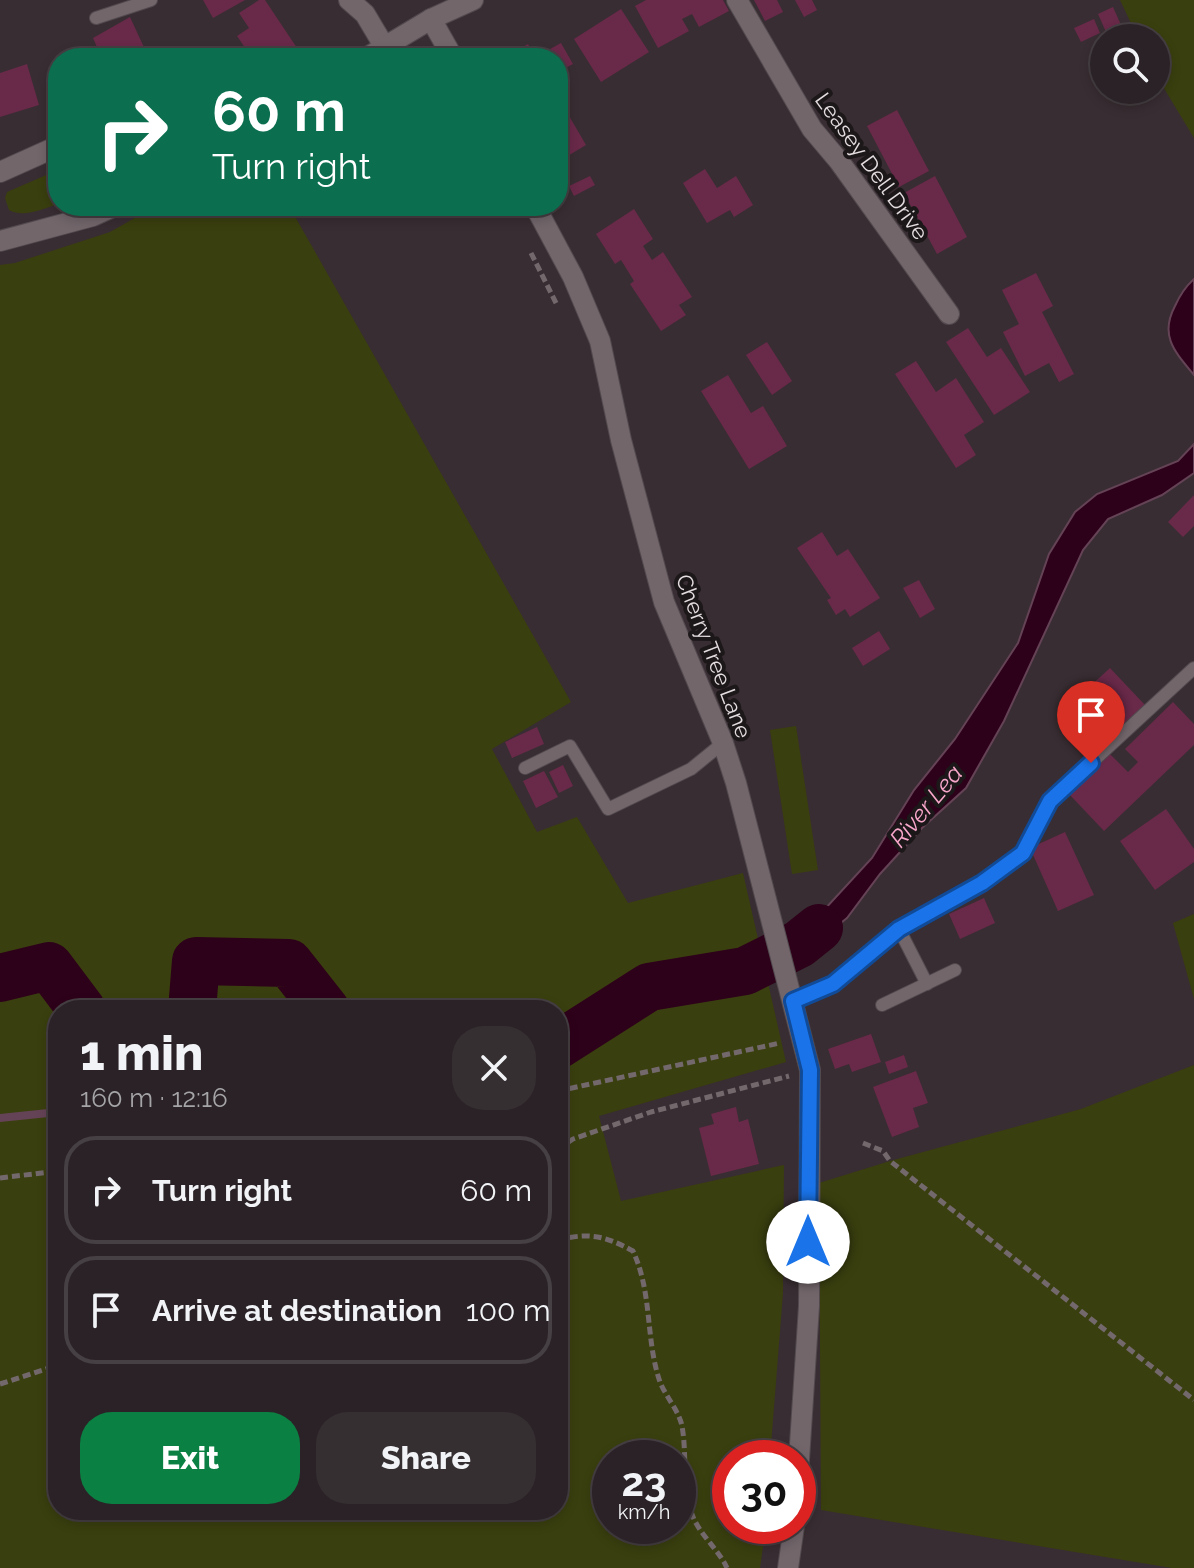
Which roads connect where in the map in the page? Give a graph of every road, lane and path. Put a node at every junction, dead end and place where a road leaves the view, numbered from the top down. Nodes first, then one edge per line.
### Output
1 (151, 0) edge
2 (349, 0) edge
3 (473, 0) edge
4 (737, 0) edge
5 (96, 18) dead end
6 (431, 19) junction
7 (384, 46) junction
8 (381, 48) edge
9 (447, 48) edge
10 (48, 150) edge
11 (0, 172) edge
12 (93, 216) edge
13 (540, 216) edge
14 (1, 238) edge
15 (528, 248) dead end
16 (561, 313) dead end
17 (949, 314) dead end
18 (1194, 668) edge
19 (723, 743) junction
20 (525, 768) dead end
21 (899, 929) junction
22 (955, 970) dead end
23 (927, 984) junction
24 (793, 1001) junction
25 (882, 1005) dead end
26 (802, 1039) junction
27 (810, 1070) junction
28 (568, 1089) edge
29 (568, 1142) edge
30 (863, 1143) dead end
31 (48, 1172) edge
32 (0, 1178) edge
33 (568, 1238) edge
34 (48, 1368) edge
35 (0, 1384) edge
36 (1194, 1400) edge
37 (800, 1440) edge
38 (791, 1544) edge
39 (727, 1568) edge
40 (788, 1568) edge

1 - 5 lane
2 - 7 street
3 - 6 street
4 - 17 street, Leasey Dell Drive
6 - 7 street
6 - 9 street
7 - 8 street
10 - 11 street
12 - 14 street
13 - 19 street, Cherry Tree Lane
15 - 16 path
18 - 21 lane
19 - 20 lane
19 - 24 street, Cherry Tree Lane
21 - 23 lane
21 - 24 lane
22 - 23 lane
23 - 25 lane
24 - 26 street, Cherry Tree Lane
26 - 27 street, Cherry Tree Lane
26 - 28 path
27 - 29 path
27 - 37 street, Cherry Tree Lane
30 - 36 path
31 - 32 path
33 - 39 path
34 - 35 path
38 - 40 street

